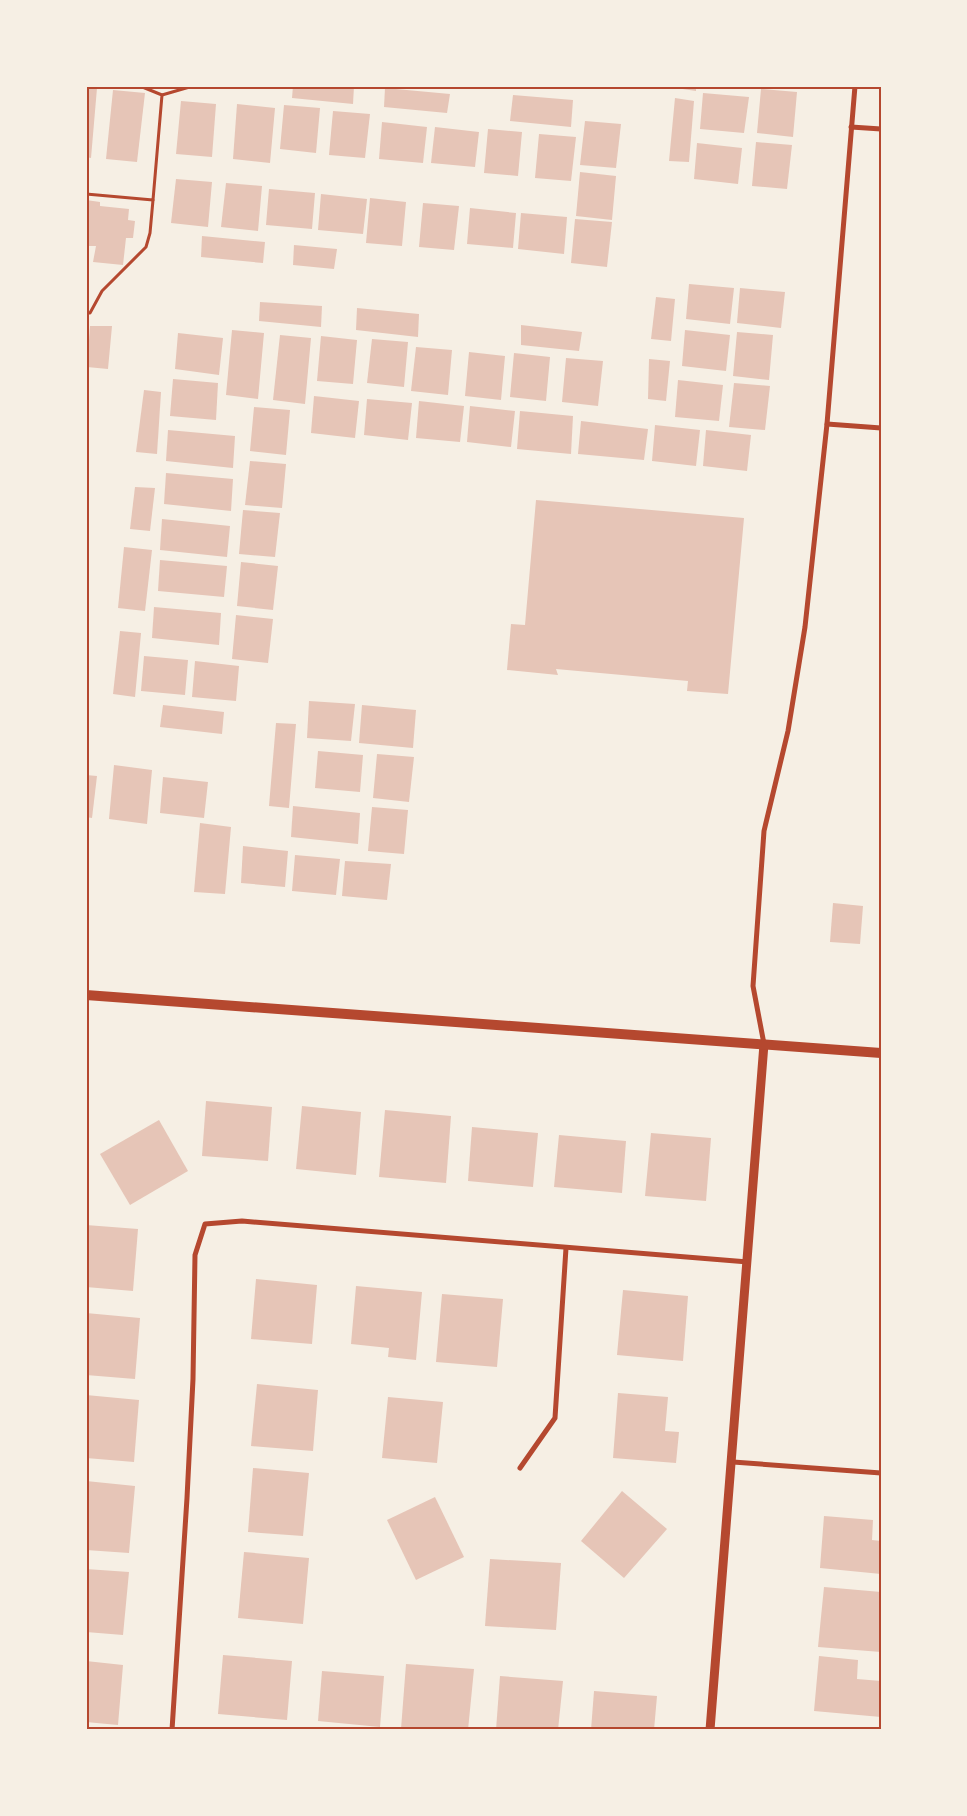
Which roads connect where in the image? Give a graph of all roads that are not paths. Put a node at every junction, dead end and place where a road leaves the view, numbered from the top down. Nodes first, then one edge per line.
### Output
1 (855, 86) edge
2 (851, 127) junction
3 (881, 129) edge
4 (827, 424) junction
5 (881, 428) edge
6 (86, 995) edge
7 (764, 1044) junction
8 (881, 1053) edge
9 (566, 1248) junction
10 (748, 1262) junction
11 (733, 1462) junction
12 (520, 1468) dead end
13 (881, 1473) edge
14 (172, 1730) edge
15 (710, 1730) edge

1 - 2 street
2 - 3 street
2 - 4 street
4 - 5 street
4 - 7 street
6 - 7 main road
7 - 8 main road
7 - 10 street
9 - 10 street
9 - 12 street
9 - 14 street
10 - 11 street
11 - 13 street
11 - 15 street

